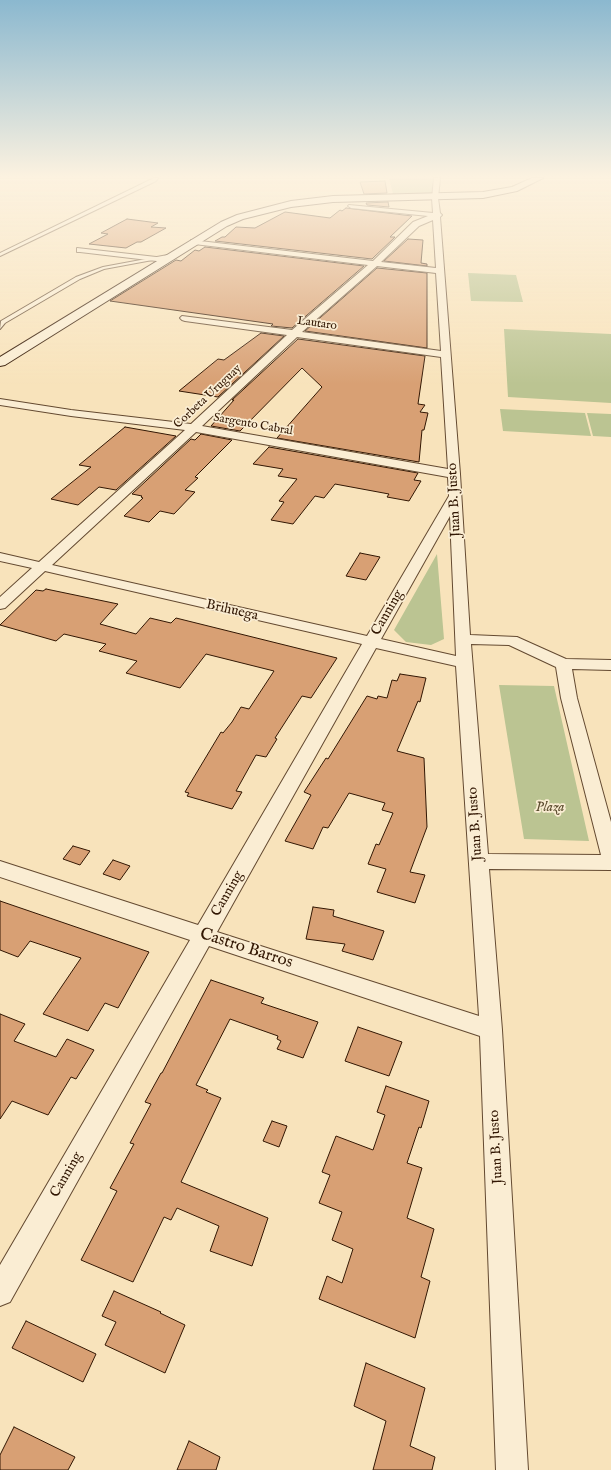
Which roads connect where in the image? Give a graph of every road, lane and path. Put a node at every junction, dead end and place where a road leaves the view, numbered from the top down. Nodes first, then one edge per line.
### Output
1 (17, 247) edge
2 (106, 247) edge
3 (187, 247) edge
4 (232, 247) edge
5 (392, 247) edge
6 (438, 247) edge
7 (80, 250) dead end
8 (0, 255) edge
9 (170, 257) junction
10 (152, 258) junction
11 (374, 264) junction
12 (440, 271) junction
13 (186, 318) dead end
14 (0, 328) edge
15 (294, 333) junction
16 (445, 355) junction
17 (0, 362) edge
18 (0, 402) edge
19 (194, 428) junction
20 (454, 474) junction
21 (455, 496) junction
22 (0, 557) edge
23 (42, 567) junction
24 (0, 605) edge
25 (462, 639) junction
26 (371, 643) junction
27 (464, 663) junction
28 (563, 664) junction
29 (611, 665) edge
30 (611, 858) edge
31 (479, 861) junction
32 (611, 863) edge
33 (0, 869) edge
34 (204, 935) junction
35 (491, 1030) junction
36 (0, 1292) edge
37 (512, 1470) edge

1 - 8 lane
2 - 9 street
3 - 9 main road
4 - 11 street
5 - 11 street, Corbeta Uruguay
6 - 12 street, Juan B. Justo
7 - 10 street
9 - 10 street
9 - 17 main road
10 - 14 lane
11 - 12 street
11 - 15 street, Corbeta Uruguay
12 - 16 street, Juan B. Justo
13 - 15 street, Lautaro
15 - 16 street, Lautaro
15 - 19 street, Corbeta Uruguay
16 - 20 street, Juan B. Justo
18 - 19 street, Sargento Cabral
19 - 20 street, Sargento Cabral
19 - 23 street, Corbeta Uruguay
20 - 21 street, Juan B. Justo
21 - 25 street, Juan B. Justo
21 - 26 street, Canning
22 - 23 street, Brihuega
23 - 24 street, Corbeta Uruguay
23 - 26 street, Brihuega
25 - 27 street, Juan B. Justo
25 - 28 street
26 - 27 street, Brihuega
26 - 34 street, Canning
27 - 31 street, Juan B. Justo
28 - 29 street
28 - 30 street
31 - 32 street
31 - 35 street, Juan B. Justo
33 - 34 street, Castro Barros
34 - 35 street, Castro Barros
34 - 36 street, Canning
35 - 37 street, Juan B. Justo

